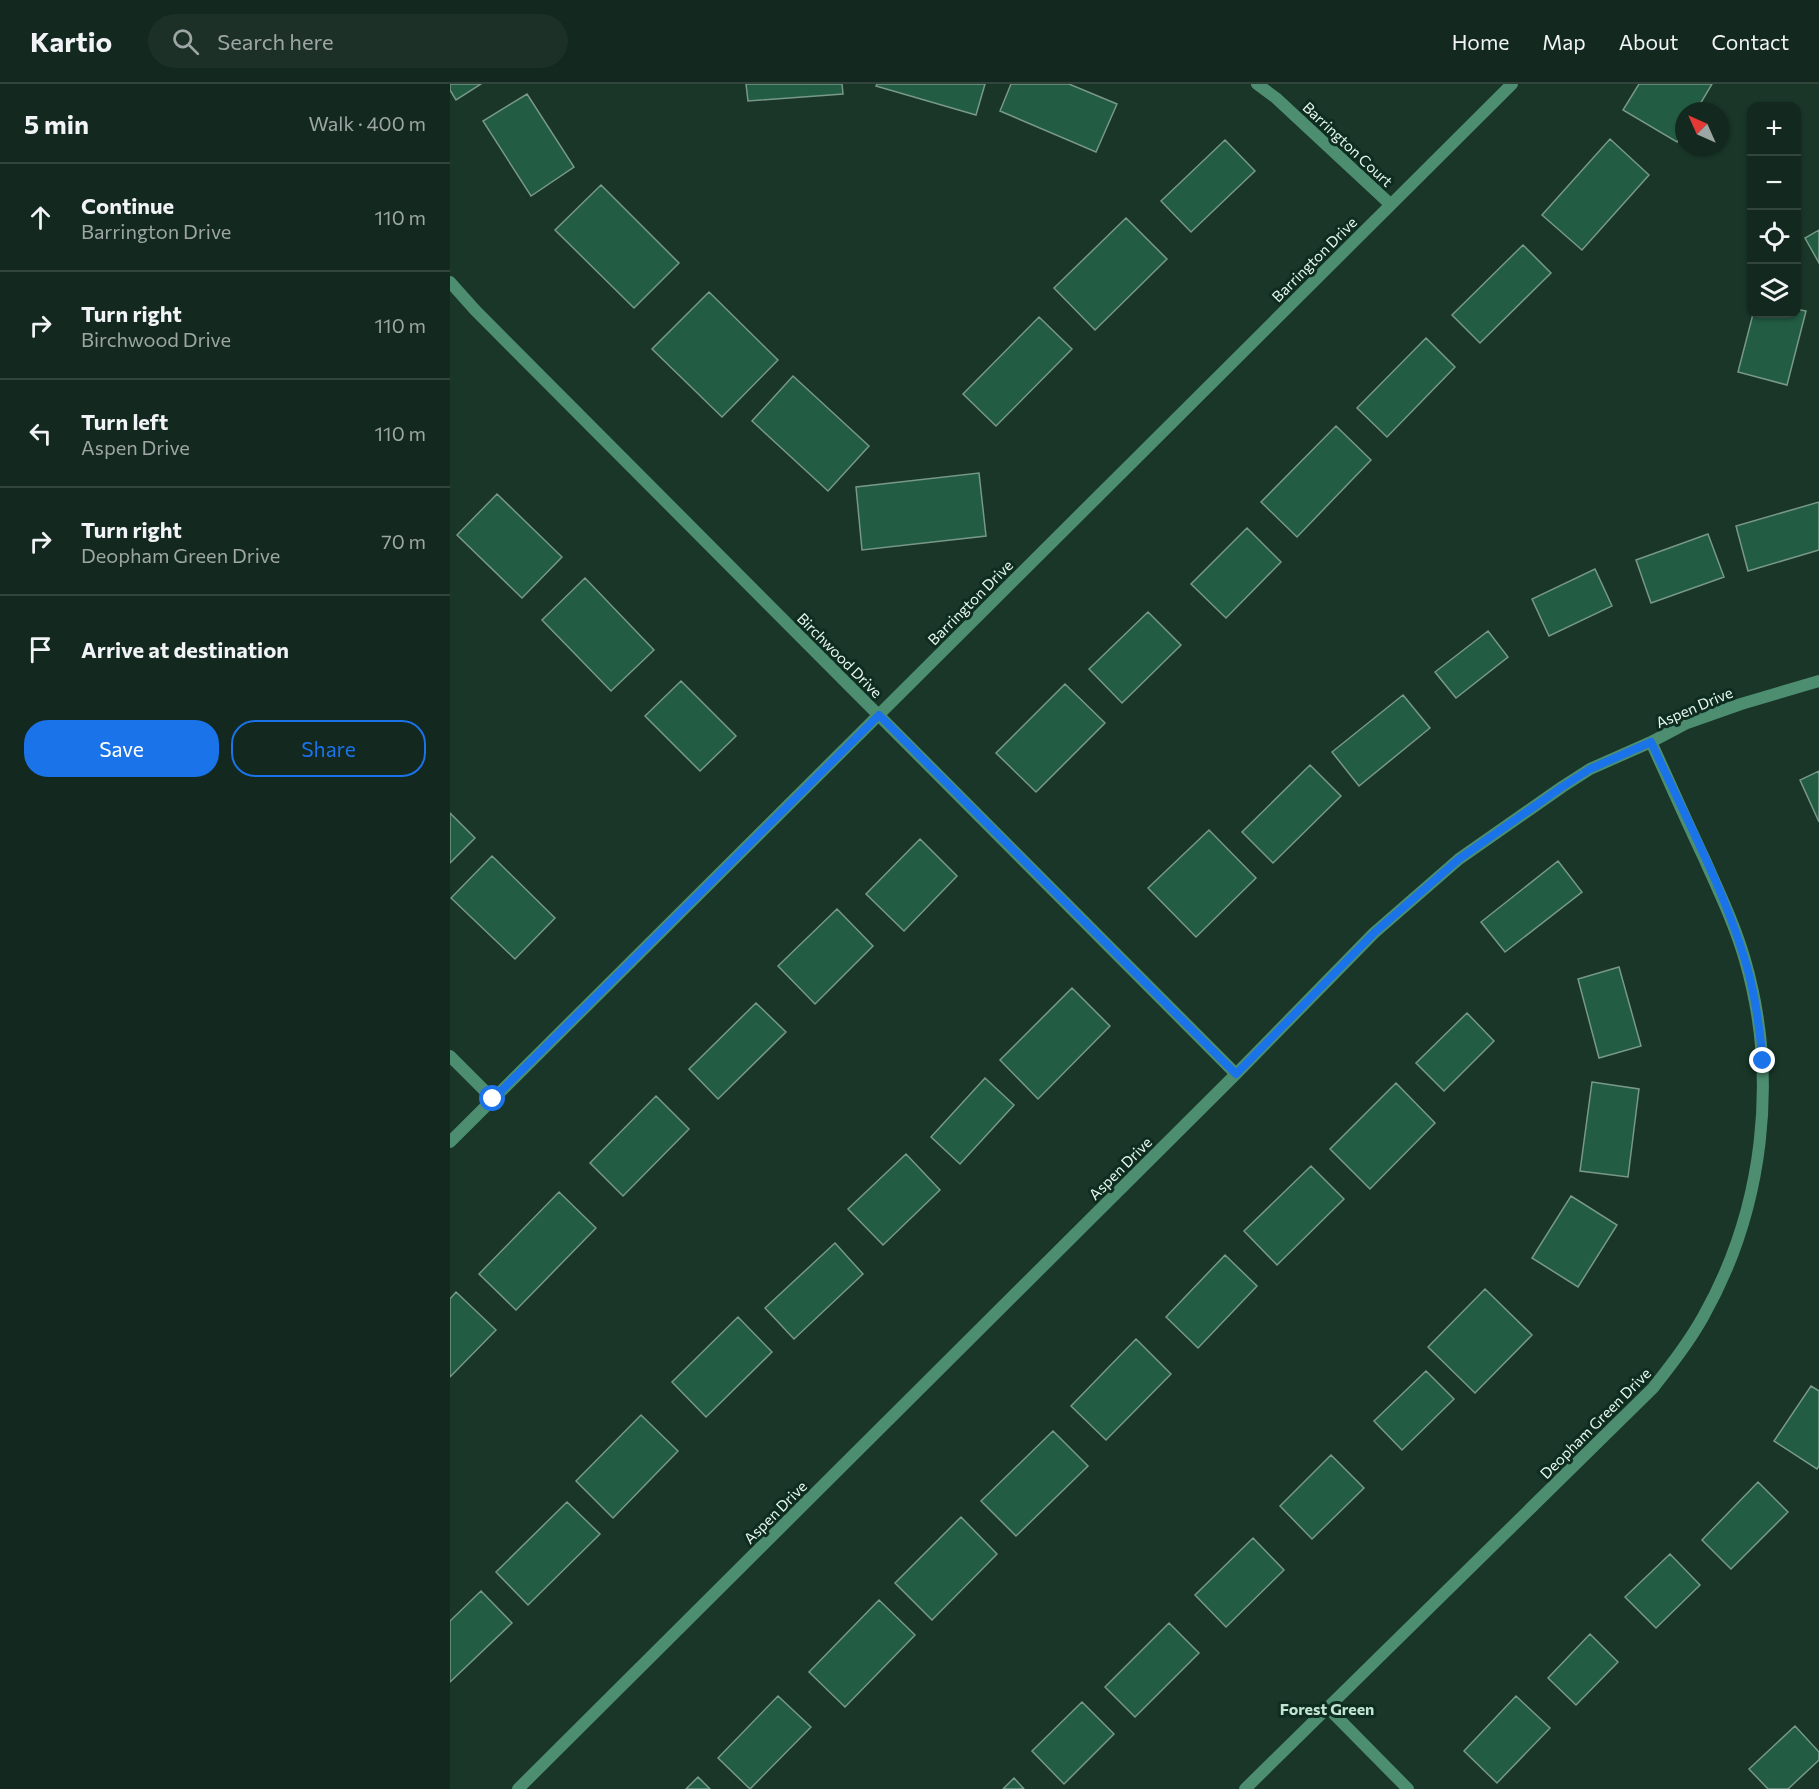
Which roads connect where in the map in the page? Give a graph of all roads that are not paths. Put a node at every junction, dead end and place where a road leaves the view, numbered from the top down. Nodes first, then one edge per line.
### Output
1 (1257, 84) edge
2 (1512, 84) edge
3 (1390, 204) junction
4 (450, 282) edge
5 (1819, 681) edge
6 (879, 715) junction
7 (1651, 742) junction
8 (450, 1056) edge
9 (1236, 1074) junction
10 (493, 1099) junction
11 (450, 1142) edge
12 (1328, 1708) junction
13 (518, 1789) edge
14 (1245, 1789) edge
15 (1408, 1789) edge

1 - 3 street, Barrington Court
2 - 3 street, Barrington Drive
3 - 6 street, Barrington Drive
4 - 6 street, Birchwood Drive
5 - 7 street, Aspen Drive
6 - 9 street, Birchwood Drive
6 - 10 street, Barrington Drive
7 - 9 street, Aspen Drive
7 - 12 street, Deopham Green Drive
8 - 10 street
9 - 13 street, Aspen Drive
10 - 11 street, Barrington Drive
12 - 14 street, Deopham Green Drive
12 - 15 street

